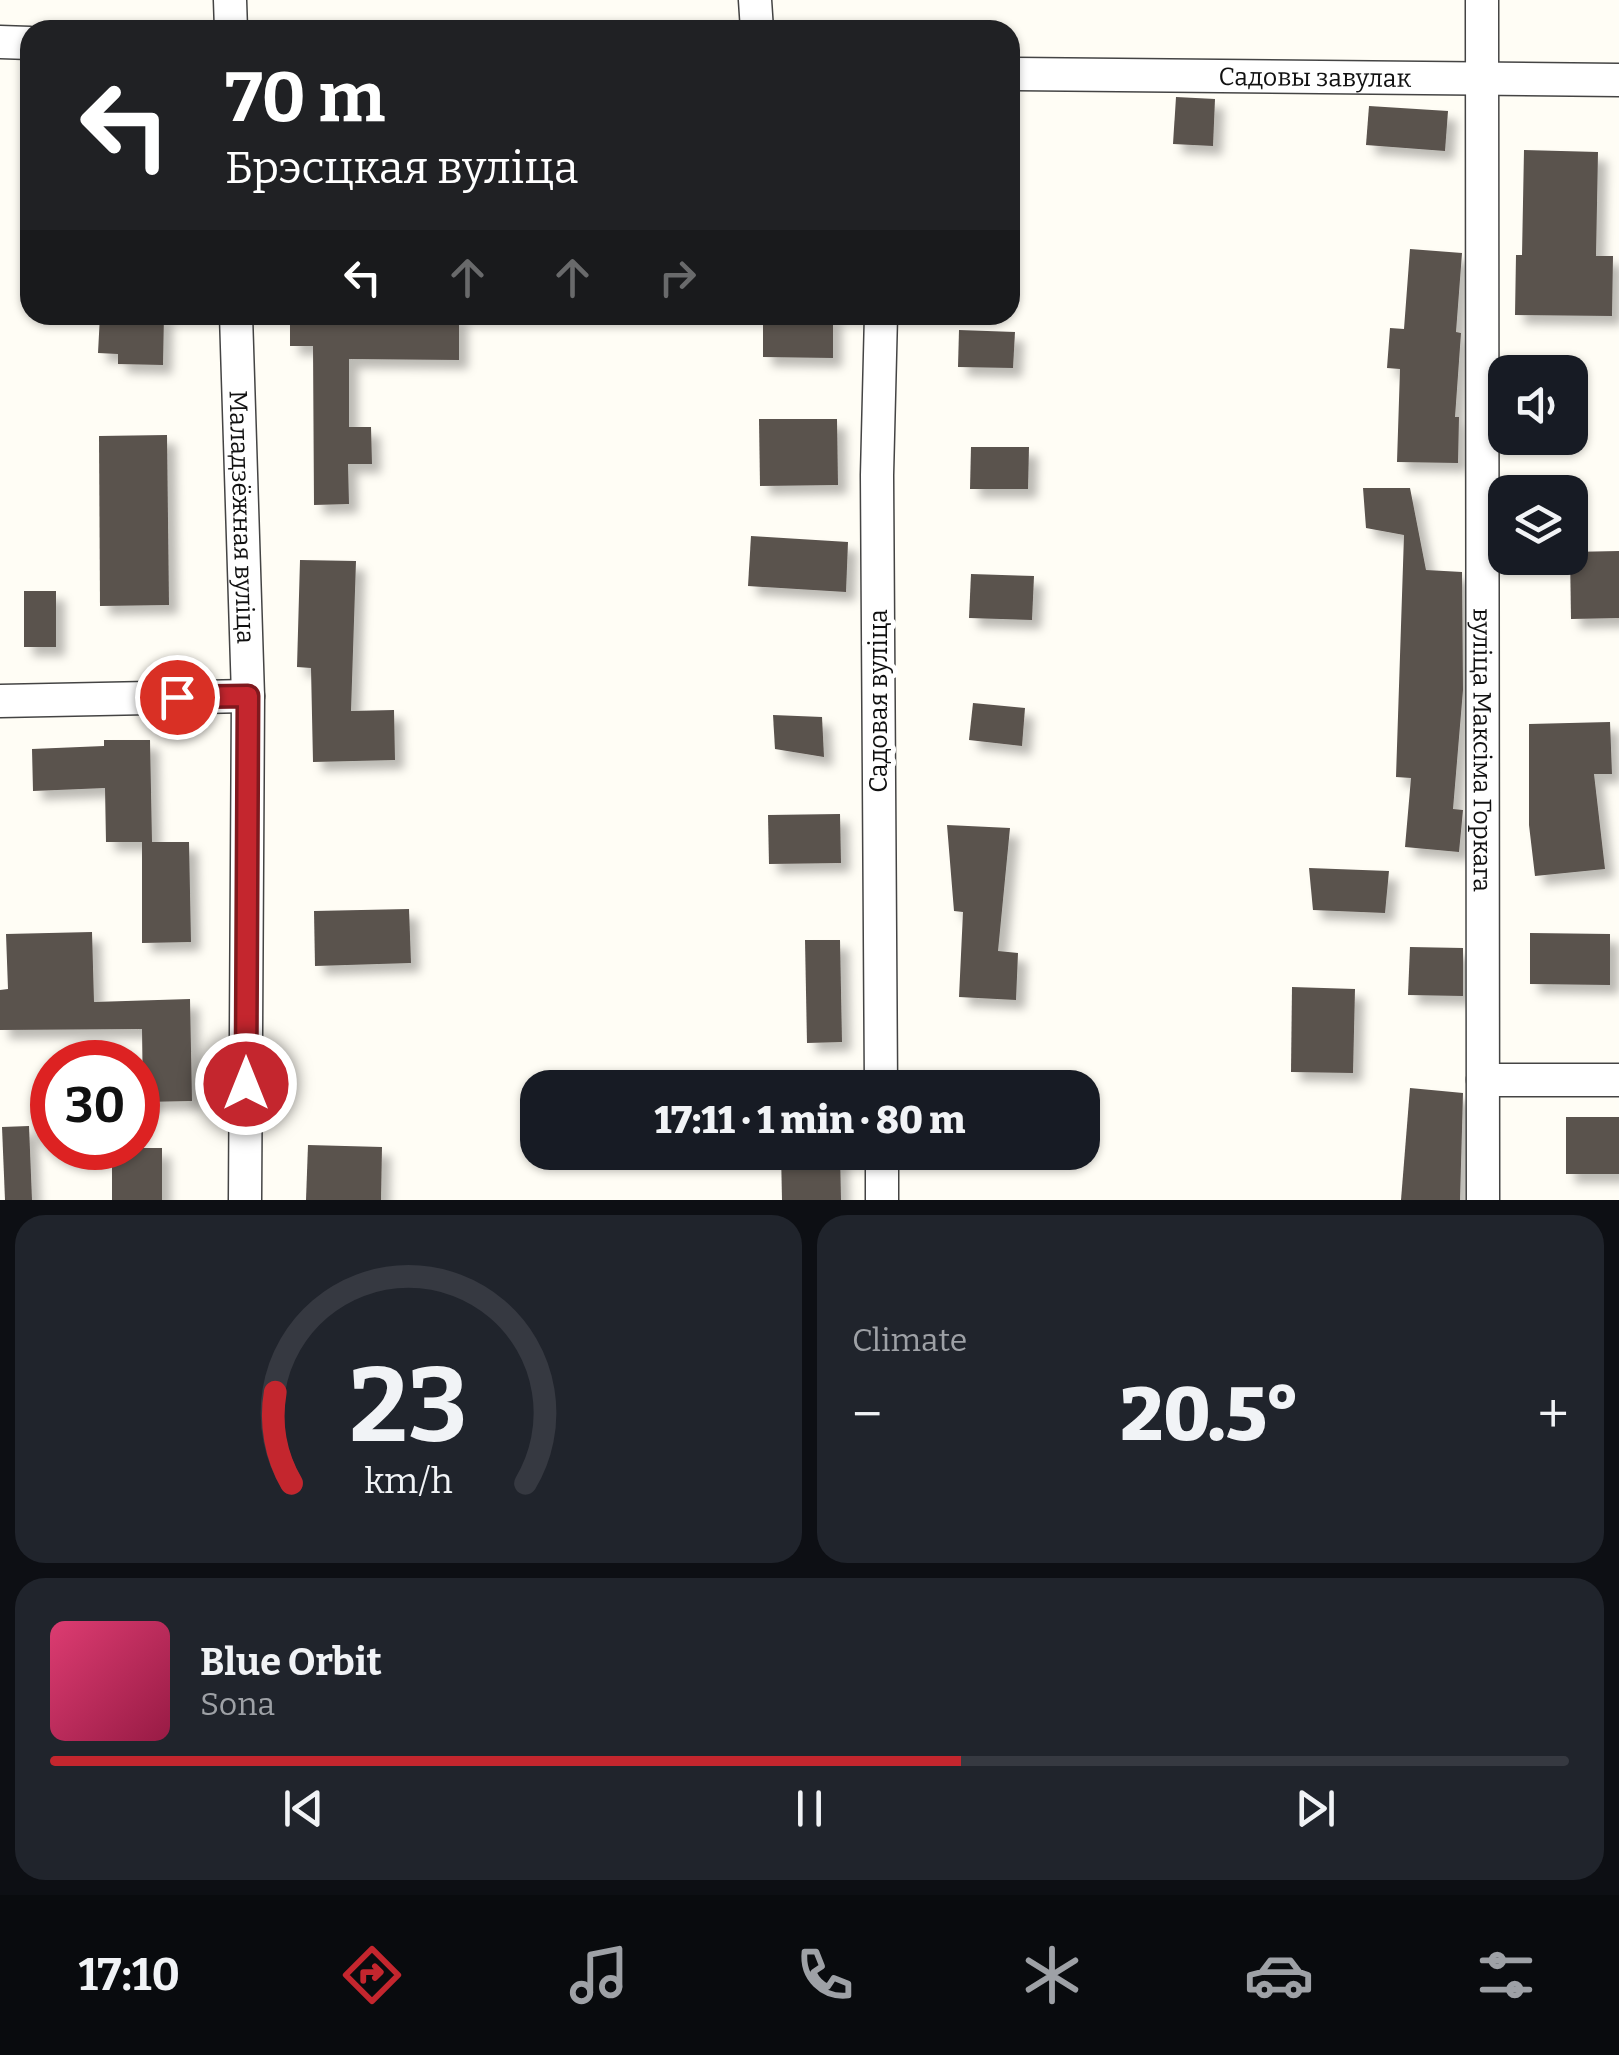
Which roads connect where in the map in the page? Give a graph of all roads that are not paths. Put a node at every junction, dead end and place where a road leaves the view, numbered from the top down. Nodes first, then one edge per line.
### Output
1 (1482, 0) edge
2 (1020, 74) edge
3 (1483, 79) junction
4 (1619, 80) edge
5 (236, 325) edge
6 (881, 325) edge
7 (248, 696) junction
8 (0, 701) edge
9 (880, 1070) edge
10 (1483, 1080) junction
11 (1619, 1080) edge
12 (882, 1170) edge
13 (244, 1200) edge
14 (882, 1200) edge
15 (1484, 1200) edge

1 - 3 street, вуліца Максіма Горкага
2 - 3 street, Садовы завулак
3 - 4 street, Садовы завулак
3 - 10 street, вуліца Максіма Горкага
5 - 7 street, Маладзёжная вуліца
6 - 9 street, Садовая вуліца
7 - 8 street
7 - 13 street, Маладзёжная вуліца
10 - 11 street
10 - 15 street, вуліца Максіма Горкага
12 - 14 street

